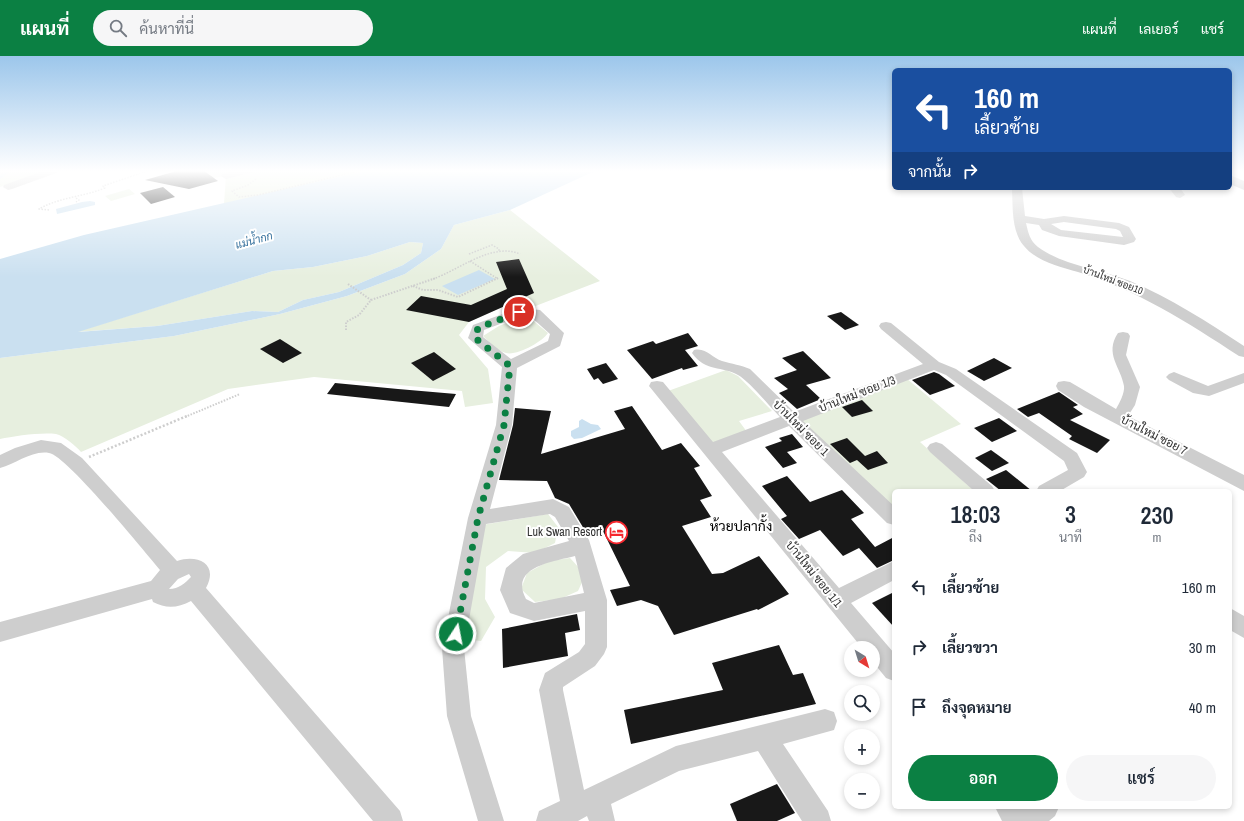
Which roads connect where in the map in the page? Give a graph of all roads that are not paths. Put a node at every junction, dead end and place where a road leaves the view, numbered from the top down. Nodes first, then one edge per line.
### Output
1 (1018, 206) edge
2 (1019, 218) junction
3 (1044, 222) junction
4 (886, 326) dead end
5 (1123, 336) dead end
6 (699, 353) dead end
7 (1244, 353) edge
8 (934, 365) junction
9 (510, 366) junction
10 (1174, 377) dead end
11 (1244, 378) edge
12 (657, 386) dead end
13 (1064, 386) dead end
14 (1119, 417) junction
15 (791, 419) junction
16 (936, 448) dead end
17 (712, 449) junction
18 (0, 462) edge
19 (1244, 484) edge
20 (984, 489) edge
21 (1048, 489) edge
22 (892, 516) edge
23 (478, 518) junction
24 (582, 546) junction
25 (173, 570) junction
26 (892, 571) edge
27 (159, 588) junction
28 (194, 589) junction
29 (596, 600) junction
30 (836, 600) junction
31 (1232, 619) edge
32 (1244, 628) edge
33 (0, 632) edge
34 (892, 668) edge
35 (825, 721) dead end
36 (764, 738) junction
37 (1010, 809) edge
38 (1043, 809) edge
39 (591, 810) edge
40 (390, 821) edge
41 (492, 821) edge
42 (549, 821) edge
43 (818, 821) edge
44 (1020, 821) edge
45 (1026, 821) edge

1 - 2 street, บ้านใหม่ ซอย10
2 - 3 street
2 - 7 street, บ้านใหม่ ซอย10
3 - 3 street
4 - 8 street
5 - 14 street
6 - 15 street, บ้านใหม่ ซอย 1
8 - 15 street, บ้านใหม่ ซอย 1/3
8 - 21 street
9 - 9 street
9 - 23 street
10 - 11 street
12 - 17 street, บ้านใหม่ ซอย 1/1
13 - 14 street, บ้านใหม่ ซอย 7
14 - 19 street, บ้านใหม่ ซอย 7
15 - 17 street, บ้านใหม่ ซอย 1/3
15 - 22 street, บ้านใหม่ ซอย 1
16 - 20 street
17 - 30 street, บ้านใหม่ ซอย 1/1
18 - 25 street
23 - 24 street
23 - 41 street
24 - 29 street
24 - 29 street
25 - 27 street
25 - 28 street
26 - 30 street
27 - 28 street
27 - 33 street
28 - 40 street
29 - 39 street
30 - 34 street, บ้านใหม่ ซอย 1/1
31 - 32 street
35 - 36 street
36 - 39 street
36 - 43 street
37 - 44 street
38 - 45 street
39 - 42 street

